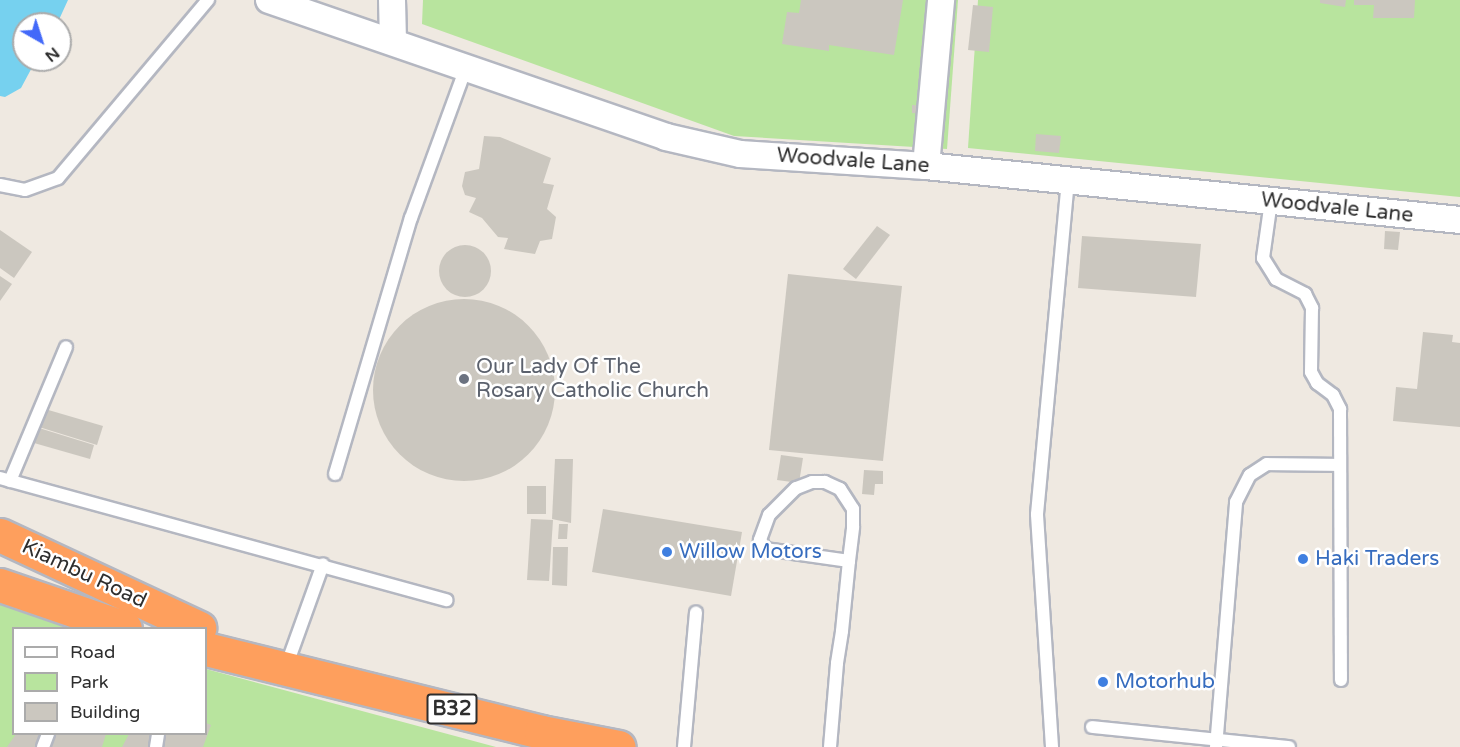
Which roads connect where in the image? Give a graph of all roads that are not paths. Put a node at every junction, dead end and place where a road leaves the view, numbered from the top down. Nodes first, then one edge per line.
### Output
1 (208, 0) edge
2 (269, 0) edge
3 (392, 0) edge
4 (941, 0) edge
5 (393, 40) junction
6 (466, 68) junction
7 (926, 165) junction
8 (1068, 180) junction
9 (0, 185) edge
10 (1271, 201) junction
11 (1460, 220) edge
12 (66, 346) dead end
13 (1340, 465) junction
14 (335, 474) dead end
15 (5, 480) edge
16 (0, 535) edge
17 (849, 561) junction
18 (323, 564) junction
19 (0, 585) edge
20 (447, 600) dead end
21 (696, 613) dead end
22 (122, 627) edge
23 (197, 627) edge
24 (207, 632) edge
25 (207, 649) edge
26 (285, 670) junction
27 (1341, 680) dead end
28 (1092, 727) dead end
29 (1216, 744) edge
30 (619, 747) edge
31 (684, 747) edge
32 (830, 747) edge
33 (1052, 747) edge
34 (1289, 747) edge

1 - 9 lane
2 - 5 street, Woodvale Lane
3 - 5 street
4 - 7 street
5 - 6 street, Woodvale Lane
6 - 7 street, Woodvale Lane
6 - 14 lane
7 - 8 street, Woodvale Lane
8 - 10 street, Woodvale Lane
8 - 33 lane
10 - 11 street, Woodvale Lane
10 - 13 lane
12 - 15 lane
13 - 27 lane
13 - 29 lane
15 - 18 lane
16 - 23 highway, Kiambu Road
17 - 17 lane
17 - 32 lane
18 - 20 lane
18 - 26 lane
19 - 22 highway, Kiambu Road
21 - 31 lane
24 - 26 highway, B32
25 - 26 highway, B32
26 - 30 highway, B32
28 - 29 lane
29 - 34 lane

